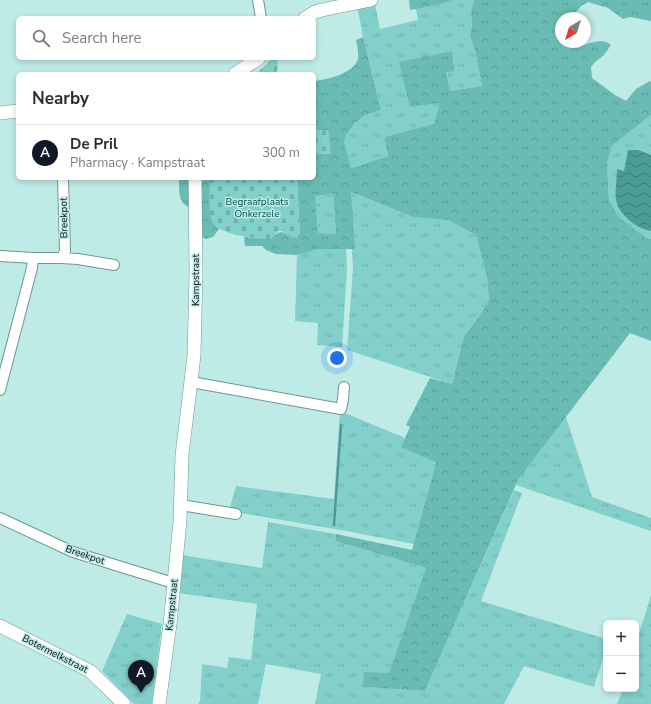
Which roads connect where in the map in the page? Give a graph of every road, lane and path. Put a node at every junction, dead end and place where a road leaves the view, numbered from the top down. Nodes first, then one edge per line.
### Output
1 (258, 0) edge
2 (371, 0) edge
3 (261, 16) edge
4 (308, 16) edge
5 (256, 60) edge
6 (239, 72) edge
7 (16, 111) edge
8 (0, 113) edge
9 (63, 180) edge
10 (195, 180) edge
11 (0, 256) edge
12 (33, 258) junction
13 (62, 258) junction
14 (114, 265) dead end
15 (191, 382) junction
16 (344, 387) dead end
17 (0, 390) edge
18 (181, 505) junction
19 (236, 514) dead end
20 (0, 518) edge
21 (174, 582) junction
22 (0, 626) edge
23 (124, 704) edge
24 (158, 704) edge

1 - 3 street
2 - 4 street
5 - 6 street
7 - 8 street
9 - 13 street, Breekpot
10 - 15 street, Kampstraat
11 - 12 street
12 - 13 street
12 - 17 street
13 - 14 street
15 - 16 street
15 - 18 street, Kampstraat
18 - 19 street
18 - 21 street, Kampstraat
20 - 21 street, Breekpot
21 - 24 street, Kampstraat
22 - 23 street, Botermelkstraat

